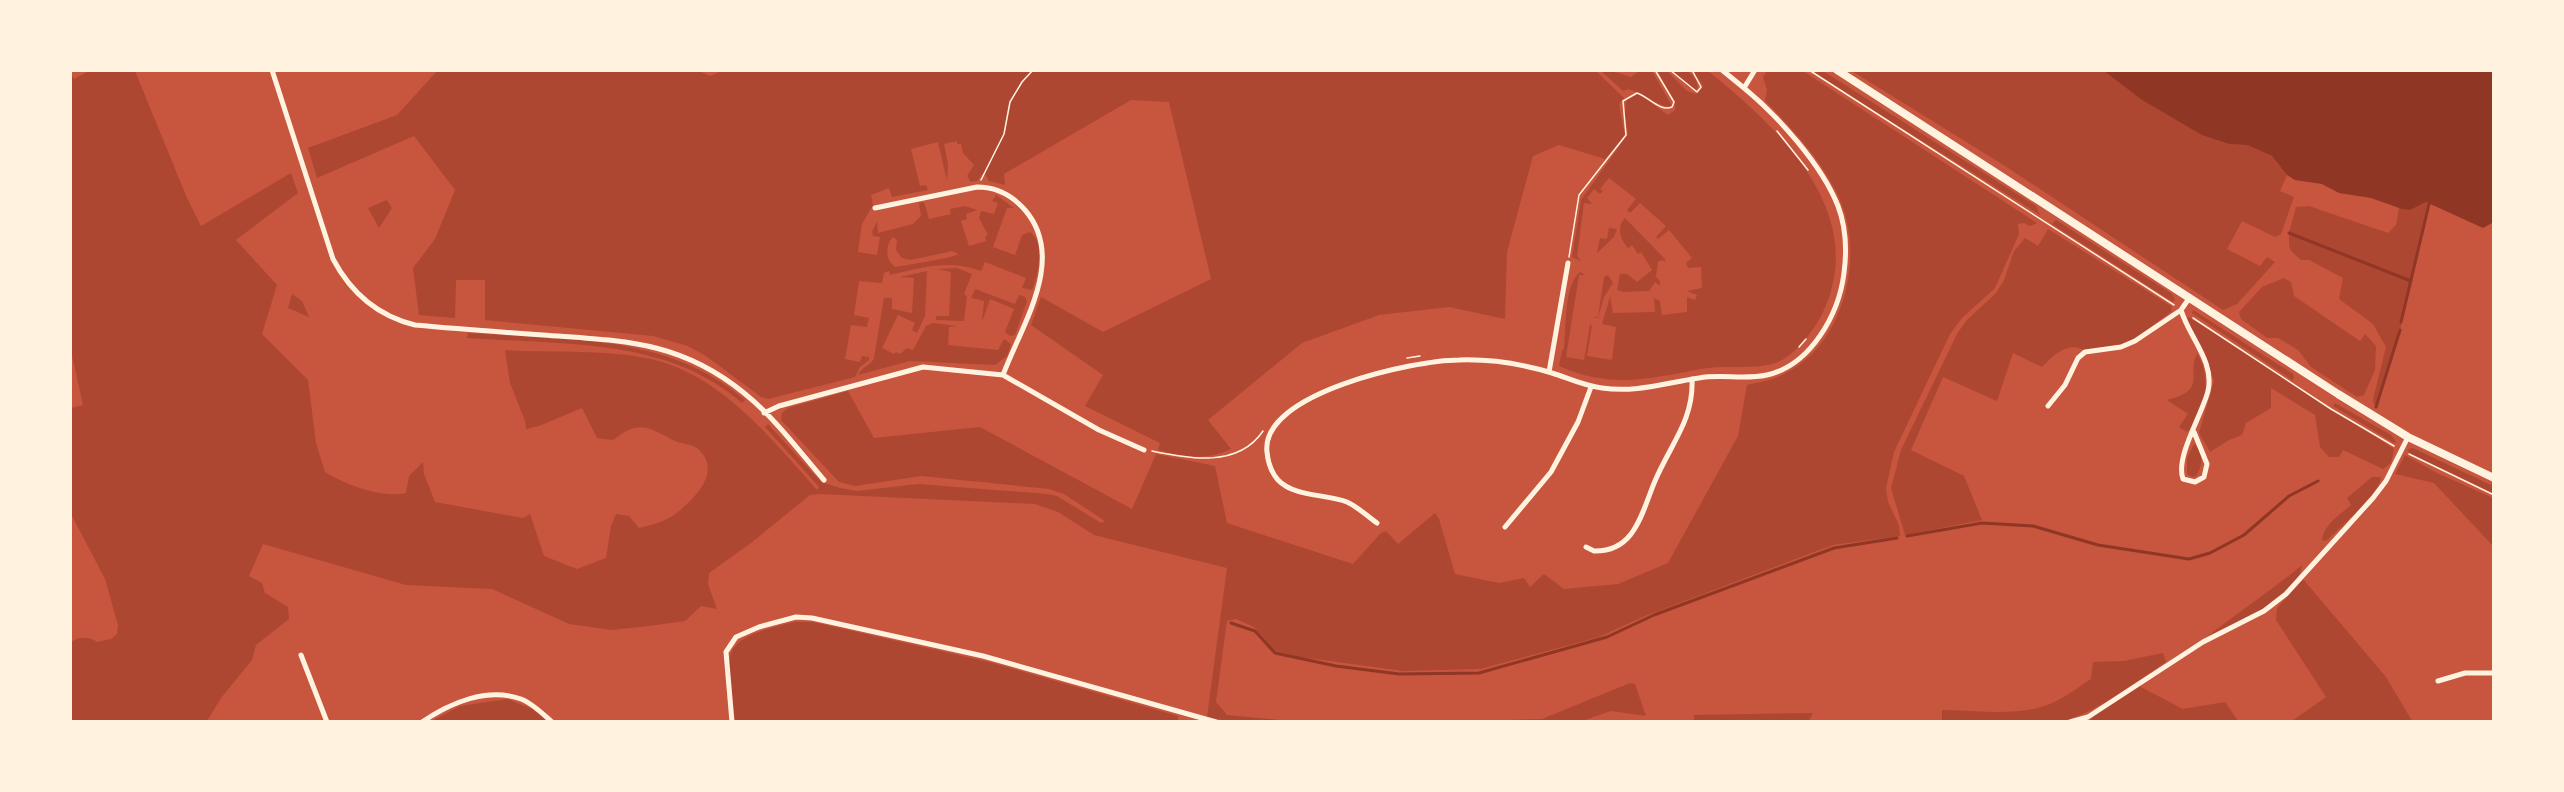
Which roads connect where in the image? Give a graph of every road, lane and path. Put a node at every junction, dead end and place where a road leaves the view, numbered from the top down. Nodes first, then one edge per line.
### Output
1 (272, 70) edge
2 (1033, 70) edge
3 (1655, 70) edge
4 (1670, 70) edge
5 (1692, 70) edge
6 (1722, 70) edge
7 (1755, 70) edge
8 (1809, 70) edge
9 (1837, 70) edge
10 (1744, 88) junction
11 (1777, 131) dead end
12 (1813, 176) dead end
13 (981, 181) dead end
14 (875, 208) dead end
15 (1568, 263) joint
16 (2190, 297) junction
17 (2181, 310) junction
18 (1809, 336) dead end
19 (1794, 352) dead end
20 (1425, 355) dead end
21 (1403, 359) dead end
22 (1549, 372) junction
23 (1003, 375) junction
24 (1692, 379) junction
25 (1591, 387) junction
26 (2048, 406) dead end
27 (764, 413) junction
28 (1265, 428) dead end
29 (2194, 432) junction
30 (2408, 437) junction
31 (1144, 450) joint
32 (2400, 450) junction
33 (2493, 478) edge
34 (824, 480) dead end
35 (2493, 495) edge
36 (1377, 523) dead end
37 (1505, 527) dead end
38 (1586, 547) dead end
39 (300, 654) dead end
40 (2493, 673) edge
41 (2438, 681) dead end
42 (327, 722) edge
43 (422, 722) edge
44 (552, 722) edge
45 (732, 722) edge
46 (1216, 722) edge
47 (2070, 722) edge

1 - 27 street
2 - 13 path
3 - 15 path
4 - 5 path
6 - 10 street
7 - 10 street
8 - 17 path
9 - 16 main road
10 - 24 street
11 - 12 path
14 - 23 street
15 - 22 street
16 - 17 street
16 - 30 main road
17 - 26 street
17 - 29 street
17 - 32 path
18 - 19 path
20 - 21 path
22 - 25 street
22 - 36 street
23 - 27 street
23 - 31 street
24 - 25 street
24 - 38 street
25 - 37 street
27 - 34 street
28 - 31 path
29 - 29 street
30 - 32 street
30 - 33 main road
32 - 35 path
32 - 47 street
39 - 42 street
40 - 41 street
43 - 44 street
45 - 46 street

